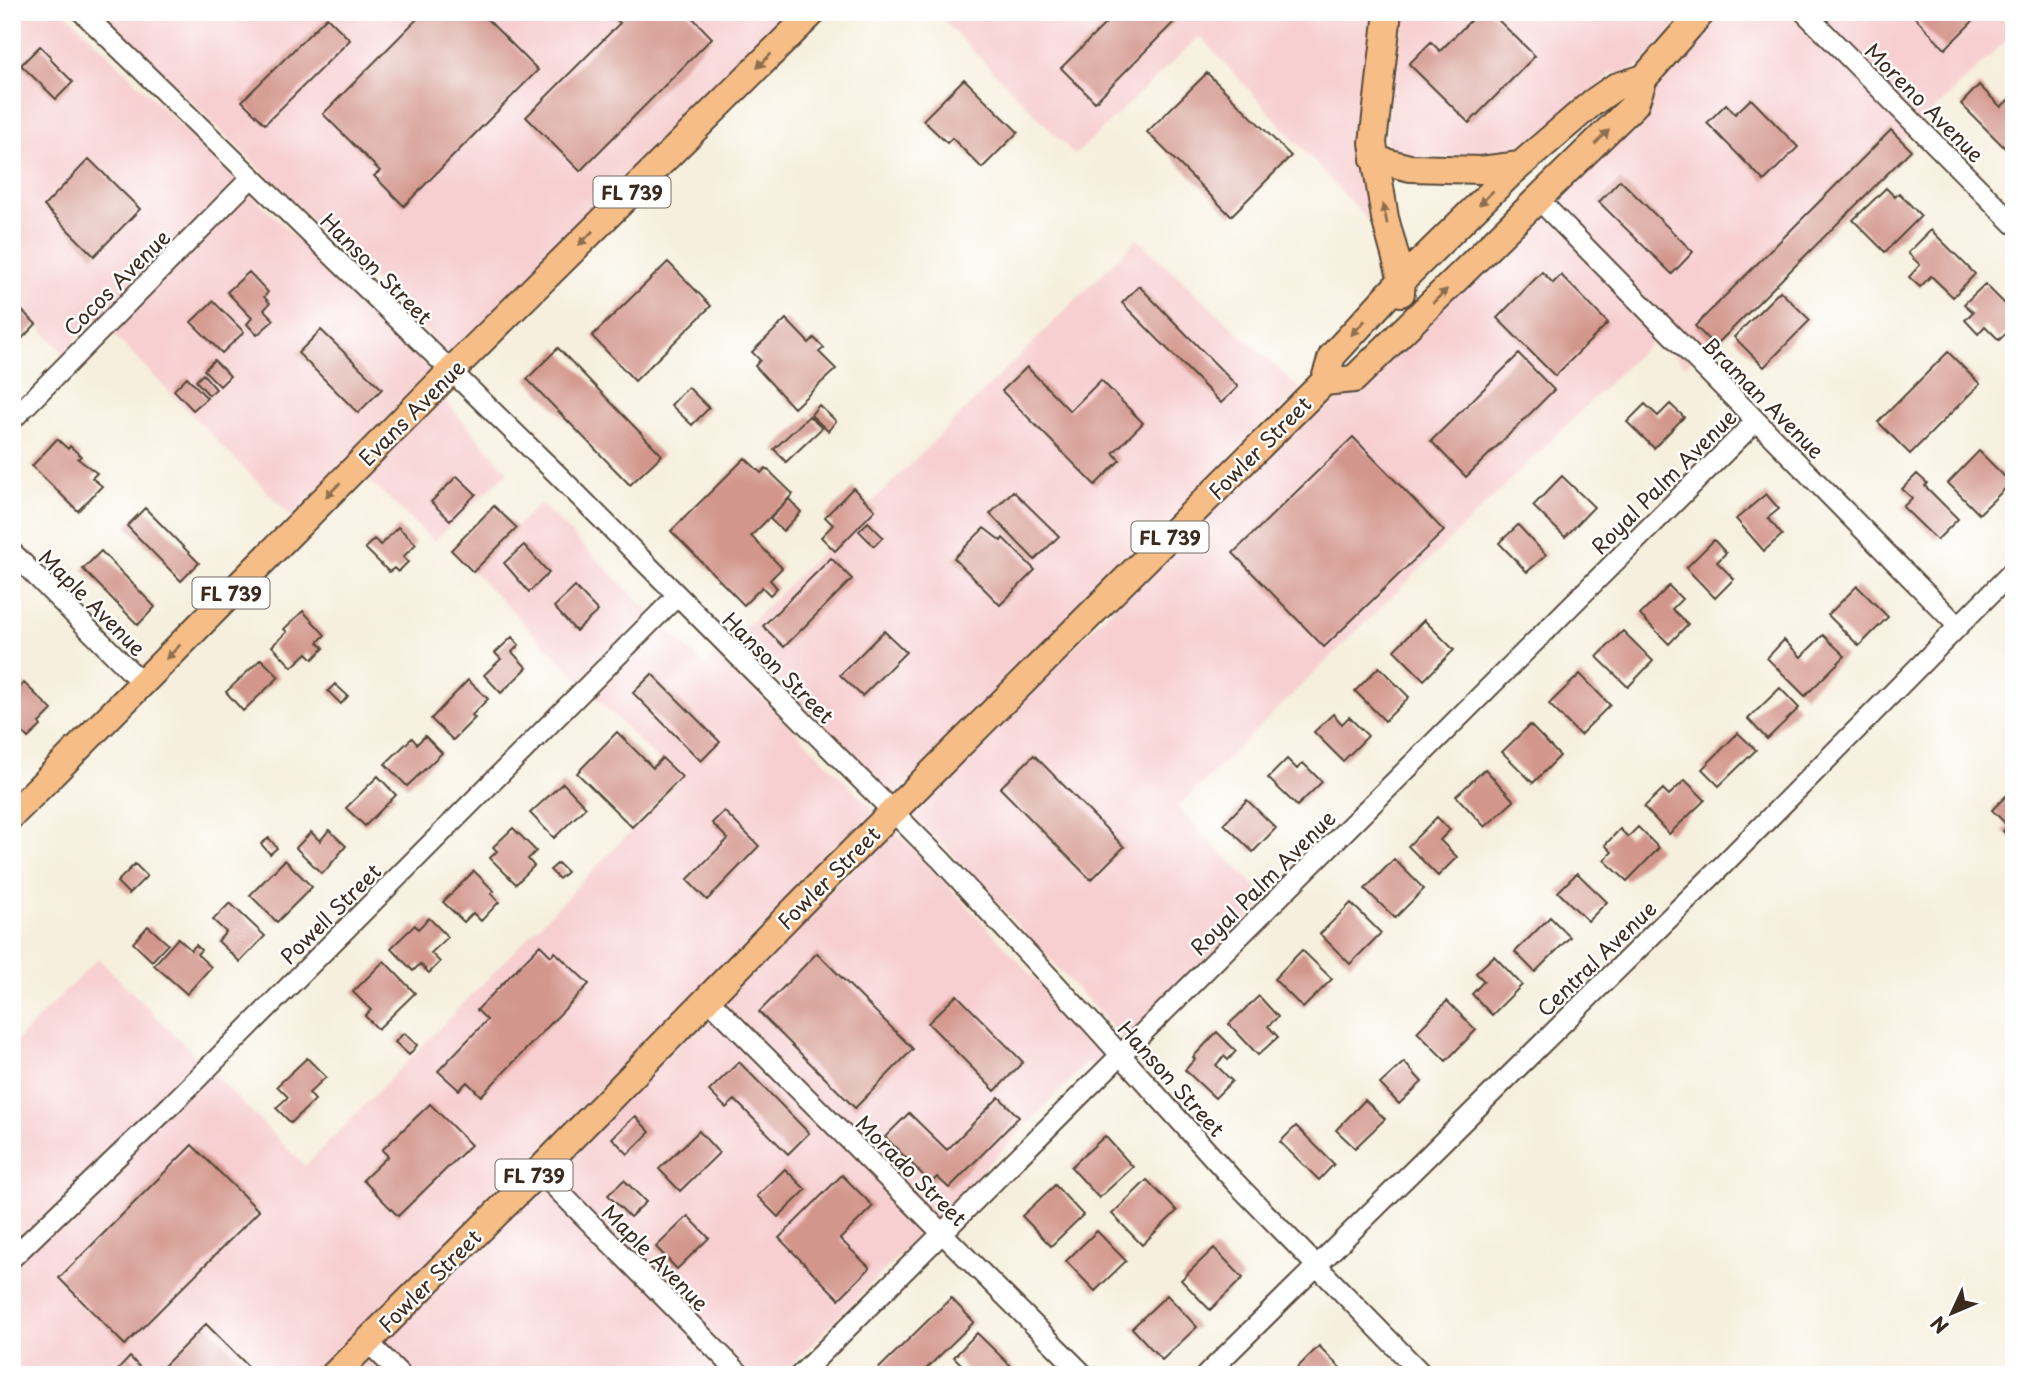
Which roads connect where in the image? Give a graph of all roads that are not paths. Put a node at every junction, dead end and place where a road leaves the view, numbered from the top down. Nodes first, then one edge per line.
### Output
1 (82, 12) edge
2 (813, 12) edge
3 (1388, 12) edge
4 (1702, 12) edge
5 (1804, 12) edge
6 (1644, 78) junction
7 (1615, 87) junction
8 (1374, 159) junction
9 (1520, 165) junction
10 (252, 177) junction
11 (1539, 200) junction
12 (2012, 219) edge
13 (1402, 280) junction
14 (1391, 344) junction
15 (450, 372) junction
16 (1324, 382) junction
17 (12, 420) edge
18 (1756, 421) junction
19 (12, 552) edge
20 (2014, 569) edge
21 (676, 597) junction
22 (1958, 626) junction
23 (142, 684) junction
24 (893, 813) junction
25 (12, 815) edge
26 (707, 998) junction
27 (1120, 1055) junction
28 (539, 1171) junction
29 (942, 1233) junction
30 (12, 1258) edge
31 (1315, 1265) junction
32 (367, 1341) junction
33 (334, 1375) edge
34 (401, 1375) edge
35 (741, 1375) edge
36 (800, 1375) edge
37 (1084, 1375) edge
38 (1206, 1375) edge
39 (1423, 1375) edge

1 - 10 street, Hanson Street
2 -> 15 main road, Evans Avenue / FL 739
3 - 8 main road
4 - 6 main road, Fowler Street
5 - 12 street, Moreno Avenue
6 - 7 main road, Fowler Street
11 -> 6 main road, Fowler Street
7 - 9 main road, Fowler Street
7 - 11 main road
8 - 9 main road
13 -> 8 main road
9 -> 13 main road, Fowler Street
10 - 15 street, Hanson Street
10 - 17 street, Cocos Avenue
14 -> 11 main road, Fowler Street
11 - 18 street, Braman Avenue
13 - 14 main road
13 -> 16 main road, Fowler Street
14 - 16 main road, Fowler Street
15 - 21 street, Hanson Street
15 -> 23 main road, Evans Avenue / FL 739
16 - 24 main road, Fowler Street / FL 739
18 - 22 street, Braman Avenue
18 - 27 street, Royal Palm Avenue
19 - 23 street, Maple Avenue
20 - 22 street, Central Avenue
21 - 24 street, Hanson Street
21 - 30 street, Powell Street
22 - 31 street, Central Avenue
23 - 25 main road, Evans Avenue / FL 739
24 - 26 main road, Fowler Street / FL 739
24 - 27 street, Hanson Street
26 - 28 main road, Fowler Street / FL 739
26 - 29 street, Morado Street
27 - 29 street, Royal Palm Avenue
27 - 31 street, Hanson Street
28 - 32 main road, Fowler Street / FL 739
28 - 35 street, Maple Avenue
29 - 36 street, Royal Palm Avenue
29 - 37 street, Morado Street
31 - 38 street, Central Avenue
31 - 39 street, Hanson Street
32 - 33 main road, Fowler Street / FL 739
32 - 34 street

